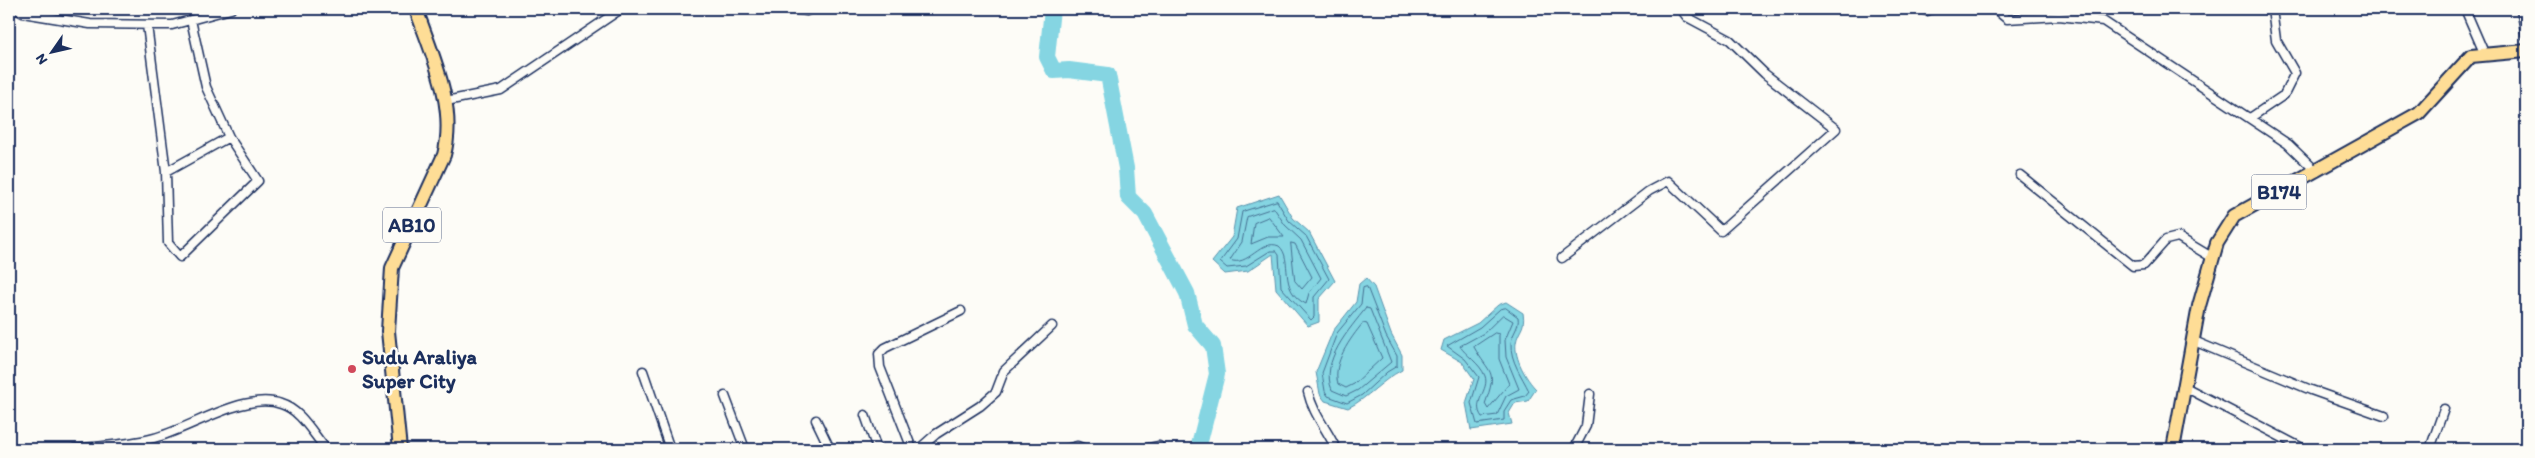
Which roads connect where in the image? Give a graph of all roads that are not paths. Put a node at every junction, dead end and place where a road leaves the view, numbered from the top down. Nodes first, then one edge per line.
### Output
1 (16, 9) edge
2 (231, 9) edge
3 (416, 9) edge
4 (621, 9) edge
5 (792, 9) edge
6 (1681, 9) edge
7 (1921, 9) edge
8 (1932, 9) edge
9 (1995, 9) edge
10 (2272, 9) edge
11 (2465, 9) edge
12 (2521, 9) edge
13 (807, 11) dead end
14 (190, 20) junction
15 (147, 25) junction
16 (2526, 36) edge
17 (2526, 51) edge
18 (2485, 55) junction
19 (446, 101) junction
20 (2250, 118) junction
21 (229, 137) junction
22 (166, 172) junction
23 (2316, 172) junction
24 (2020, 175) dead end
25 (1562, 258) dead end
26 (2213, 258) junction
27 (961, 311) dead end
28 (1052, 326) dead end
29 (2194, 341) junction
30 (643, 371) dead end
31 (2185, 387) junction
32 (1308, 392) dead end
33 (1590, 394) dead end
34 (725, 396) dead end
35 (2444, 409) dead end
36 (864, 415) dead end
37 (2384, 416) dead end
38 (816, 420) dead end
39 (1159, 446) dead end
40 (74, 449) edge
41 (326, 449) edge
42 (400, 449) edge
43 (670, 449) edge
44 (745, 449) edge
45 (830, 449) edge
46 (877, 449) edge
47 (912, 449) edge
48 (919, 449) edge
49 (1066, 449) edge
50 (1085, 449) edge
51 (1145, 449) edge
52 (1336, 449) edge
53 (1574, 449) edge
54 (2173, 449) edge
55 (2304, 449) edge
56 (2430, 449) edge

1 - 15 street
2 - 14 street
3 - 19 main road, AB10
4 - 19 street
5 - 13 street
6 - 25 street
7 - 8 street
9 - 20 street
10 - 20 street
11 - 18 street
12 - 16 street
14 - 15 street
14 - 21 street
15 - 22 street
17 - 18 main road, B174
18 - 23 main road, B174
19 - 42 main road, AB10
20 - 23 street
21 - 22 street
21 - 22 street
23 - 26 main road, B174
24 - 26 street
26 - 29 main road, B174
27 - 47 street
28 - 48 street
29 - 31 main road, B174
29 - 37 street
30 - 43 street
31 - 54 main road, B174
31 - 55 street
32 - 52 street
33 - 53 street
34 - 44 street
35 - 56 street
36 - 46 street
38 - 45 street
39 - 51 street
40 - 41 street
49 - 50 street

